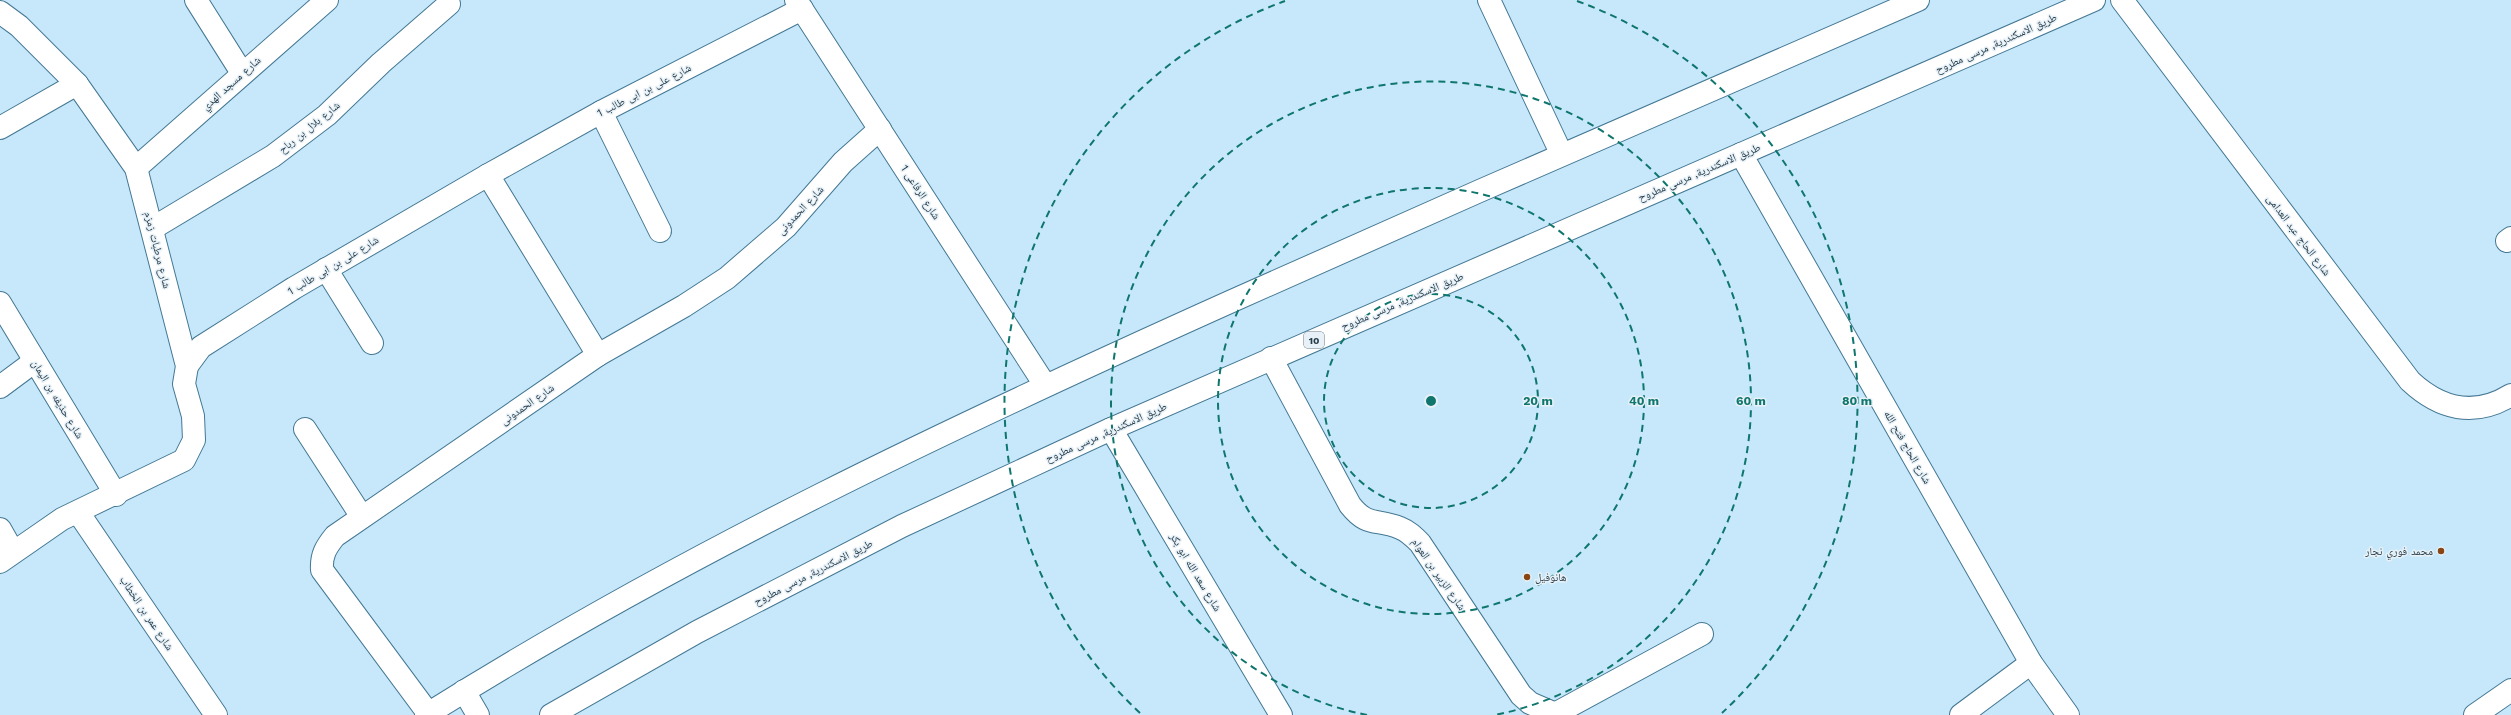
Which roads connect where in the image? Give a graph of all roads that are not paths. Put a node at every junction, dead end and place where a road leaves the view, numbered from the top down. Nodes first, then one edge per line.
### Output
1 (196, 0) edge
2 (327, 0) edge
3 (1489, 0) edge
4 (1918, 0) edge
5 (2094, 0) edge
6 (2122, 0) edge
7 (449, 4) dead end
8 (799, 4) edge
9 (0, 12) edge
10 (242, 73) junction
11 (77, 84) junction
12 (600, 112) junction
13 (0, 128) edge
14 (880, 129) junction
15 (1561, 153) junction
16 (1741, 154) junction
17 (136, 168) junction
18 (488, 175) junction
19 (153, 228) junction
20 (660, 231) dead end
21 (326, 269) junction
22 (0, 303) edge
23 (372, 343) dead end
24 (598, 355) junction
25 (1271, 358) junction
26 (35, 361) junction
27 (186, 366) junction
28 (1045, 385) junction
29 (0, 387) edge
30 (2510, 396) edge
31 (305, 429) dead end
32 (1111, 429) junction
33 (116, 495) junction
34 (78, 512) junction
35 (362, 517) junction
36 (0, 529) edge
37 (7, 557) edge
38 (1702, 634) dead end
39 (2031, 663) junction
40 (2511, 690) edge
41 (464, 691) junction
42 (427, 714) edge
43 (216, 715) edge
44 (478, 715) edge
45 (552, 715) edge
46 (1280, 715) edge
47 (1556, 715) edge
48 (1961, 715) edge
49 (2068, 715) edge
50 (2476, 715) edge

1 - 10 street
2 - 10 street, شارع مسجد الهدي
3 - 15 street
4 - 15 street
5 - 16 street, طريق الاسكندرية, مرسى مطروح / 10
6 - 30 street, شارع الحاج عبد العدامى
7 - 19 street, شارع بلال بن رباح
8 - 12 street, شارع على بن ابى طالب 1
8 - 14 street, شارع الرفاعى 1
9 - 11 street, شارع مرطبات زمزم
10 - 17 street, شارع مسجد الهدي
11 - 13 street
11 - 17 street, شارع مرطبات زمزم
12 - 18 street, شارع على بن ابى طالب 1
12 - 20 street
14 - 24 street, شارع الحمدونى
14 - 28 street, شارع الرفاعى 1
15 - 28 street
16 - 25 street, طريق الاسكندرية, مرسى مطروح / 10
16 - 39 street, شارع الحاج فتح الله
17 - 19 street, شارع مرطبات زمزم
18 - 21 street, شارع على بن ابى طالب 1
18 - 24 street
19 - 27 street, شارع مرطبات زمزم
21 - 23 street
21 - 27 street, شارع على بن ابى طالب 1
22 - 26 street, شارع حذيفه بن اليمان
24 - 35 street, شارع الحمدونى
25 - 32 street, طريق الاسكندرية, مرسى مطروح / 10
25 - 47 street, شارع الزبير بن العوام
26 - 29 street
26 - 33 street, شارع حذيفه بن اليمان
27 - 33 street, شارع مرطبات زمزم
28 - 41 street
31 - 35 street
32 - 45 street, طريق الاسكندرية, مرسى مطروح / 10
32 - 46 street, شارع سعد الله ابو بكر
33 - 34 street, شارع مرطبات زمزم
34 - 37 street, شارع مرطبات زمزم
34 - 43 street, شارع عمر بن الخطاب
35 - 42 street, شارع الحمدونى
36 - 37 street
38 - 47 street
39 - 48 street
39 - 49 street, شارع الحاج فتح الله
40 - 50 street
41 - 42 street
41 - 44 street

